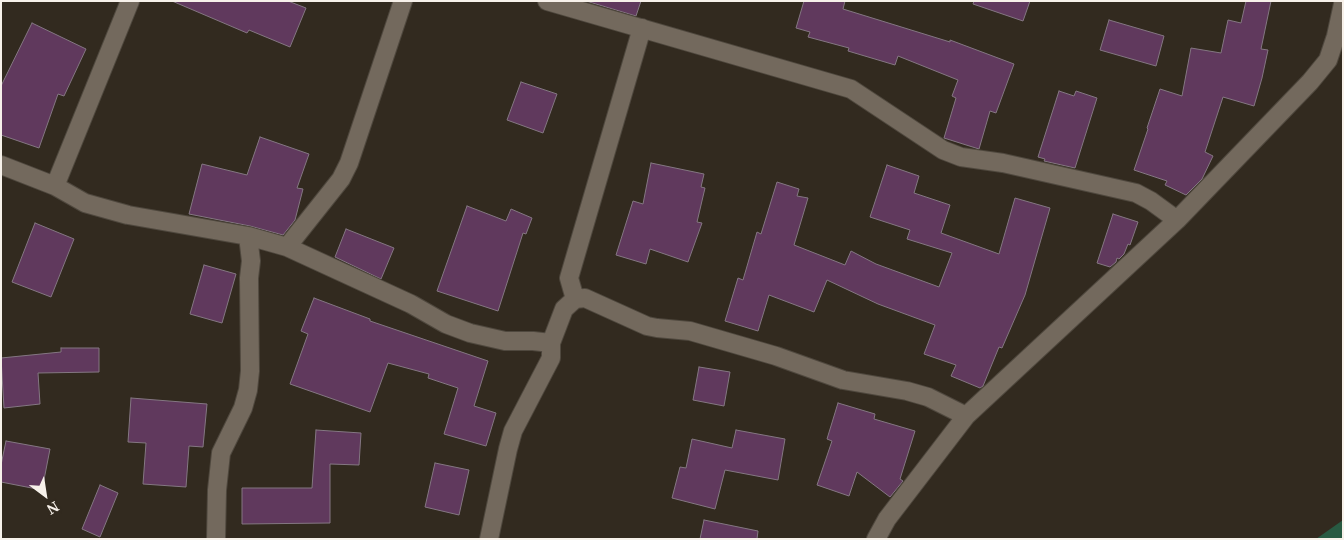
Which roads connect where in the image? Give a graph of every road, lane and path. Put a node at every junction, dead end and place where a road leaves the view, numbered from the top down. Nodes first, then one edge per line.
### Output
1 (130, 1) edge
2 (403, 1) edge
3 (547, 1) edge
4 (1343, 4) edge
5 (642, 28) junction
6 (1, 165) edge
7 (55, 186) junction
8 (1177, 220) junction
9 (248, 236) junction
10 (287, 247) junction
11 (575, 299) junction
12 (551, 344) junction
13 (966, 416) junction
14 (216, 539) edge
15 (489, 539) edge
16 (876, 539) edge

1 - 7 street
2 - 10 street
3 - 5 street
4 - 8 street
5 - 8 street
5 - 11 street
6 - 7 street
7 - 9 street
8 - 13 street
9 - 10 street
9 - 14 street
10 - 12 street
11 - 12 street
11 - 13 street
12 - 15 street
13 - 16 street

